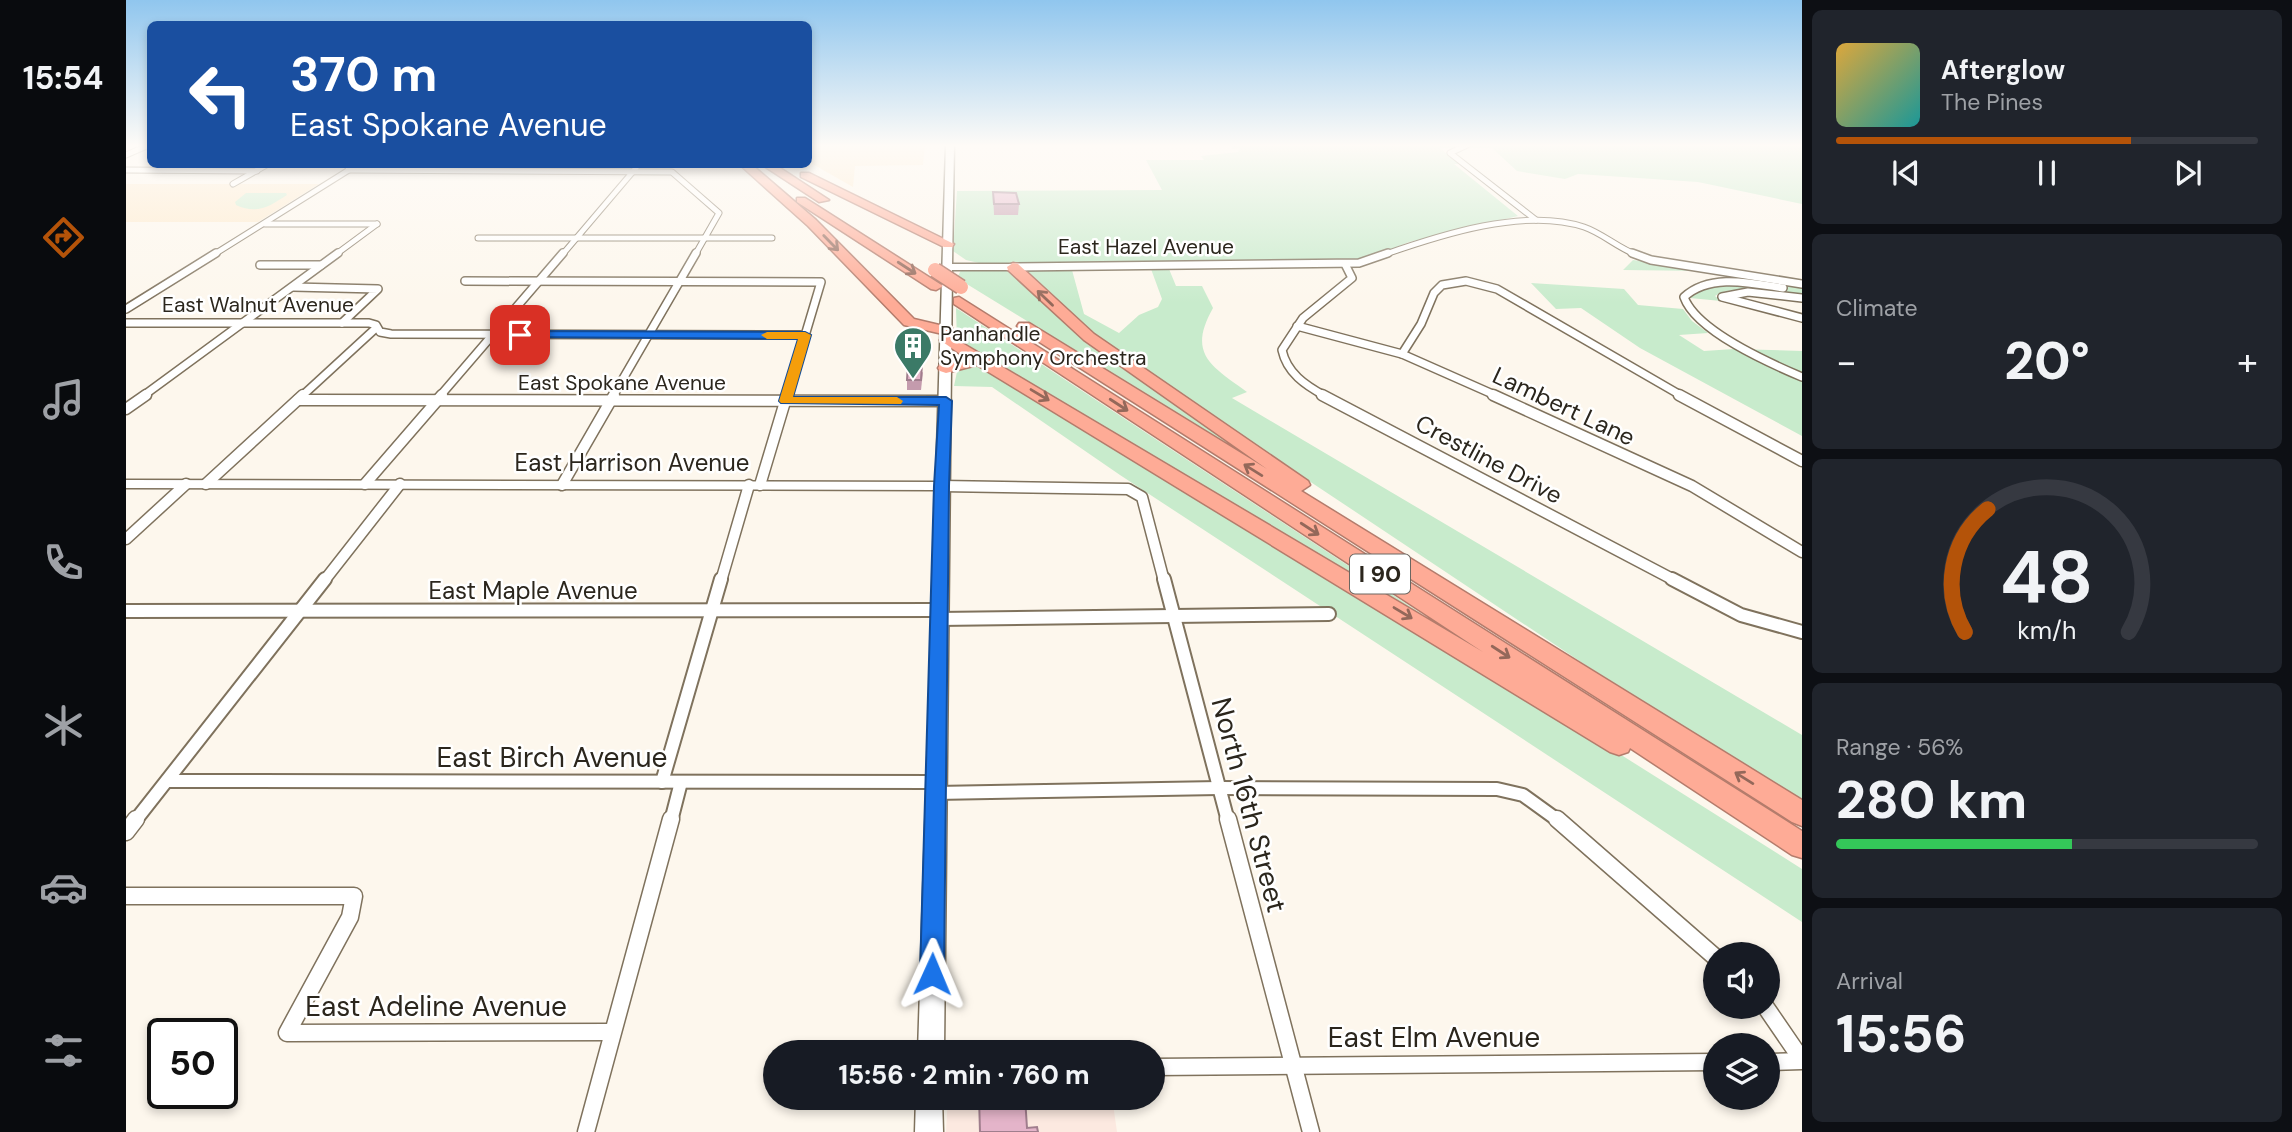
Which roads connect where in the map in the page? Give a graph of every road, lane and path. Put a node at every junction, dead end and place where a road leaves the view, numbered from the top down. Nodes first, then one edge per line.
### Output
1 (304, 198) edge
2 (611, 198) edge
3 (702, 198) edge
4 (784, 198) edge
5 (799, 198) edge
6 (822, 198) edge
7 (854, 198) edge
8 (949, 198) edge
9 (1508, 198) edge
10 (1536, 220) junction
11 (262, 224) junction
12 (948, 224) junction
13 (918, 229) junction
14 (478, 238) dead end
15 (578, 238) junction
16 (706, 238) junction
17 (772, 238) dead end
18 (948, 244) junction
19 (1345, 264) junction
20 (260, 265) dead end
21 (321, 265) junction
22 (1013, 267) junction
23 (941, 269) junction
24 (465, 281) dead end
25 (540, 281) junction
26 (681, 282) junction
27 (1802, 284) edge
28 (293, 287) junction
29 (1802, 290) edge
30 (960, 294) junction
31 (1802, 298) edge
32 (126, 309) edge
33 (1802, 318) edge
34 (126, 323) edge
35 (243, 323) junction
36 (342, 323) junction
37 (1297, 326) junction
38 (376, 328) junction
39 (494, 334) junction
40 (650, 335) junction
41 (805, 335) junction
42 (947, 335) junction
43 (1402, 354) junction
44 (981, 360) junction
45 (946, 368) junction
46 (1802, 377) edge
47 (298, 400) junction
48 (438, 400) junction
49 (612, 400) junction
50 (786, 401) junction
51 (946, 401) junction
52 (126, 410) edge
53 (1802, 461) edge
54 (126, 484) edge
55 (186, 484) junction
56 (206, 484) junction
57 (365, 484) junction
58 (400, 484) junction
59 (562, 485) junction
60 (755, 485) junction
61 (942, 486) junction
62 (1137, 491) joint
63 (126, 539) edge
64 (1802, 552) edge
65 (126, 611) edge
66 (712, 611) junction
67 (302, 612) junction
68 (1329, 614) dead end
69 (939, 615) junction
70 (1174, 616) junction
71 (1802, 632) edge
72 (1559, 663) junction
73 (167, 781) junction
74 (662, 782) junction
75 (681, 782) junction
76 (937, 787) junction
77 (1219, 788) junction
78 (1802, 814) edge
79 (126, 832) edge
80 (1802, 846) edge
81 (1802, 857) edge
82 (126, 896) edge
83 (1703, 947) edge
84 (1774, 1019) edge
85 (612, 1032) junction
86 (930, 1040) edge
87 (1802, 1061) edge
88 (1703, 1062) edge
89 (1780, 1062) edge
90 (1293, 1063) junction
91 (1165, 1067) edge
92 (929, 1110) edge
93 (586, 1132) edge
94 (929, 1132) edge
95 (1311, 1132) edge

1 - 11 street
2 - 15 street
3 - 16 street
4 -> 42 highway
5 -> 30 highway, I 90
6 - 23 highway, I 90
7 - 13 highway
8 - 12 main road
9 - 10 street
10 - 19 street, East Hazel Avenue
10 - 27 street
11 - 21 street
11 - 32 street
12 - 13 highway
12 - 18 main road
13 - 18 highway
14 - 15 street
15 - 16 street
15 - 25 street
16 - 17 street
16 - 26 street
18 - 23 main road
19 - 22 street, East Hazel Avenue
19 - 37 street, Crestline Drive
20 - 21 street
21 - 28 street
22 - 23 main road, East Hazel Avenue
72 -> 22 highway
23 - 30 highway, I 90, bridge
23 - 42 main road
24 - 25 street
25 - 26 street
25 - 39 street
26 - 40 street
26 - 41 street
28 - 35 street
28 - 36 street
29 - 46 street
72 -> 30 highway, I 90
30 -> 80 highway, I 90
31 - 33 street
34 - 35 street, East Walnut Avenue
35 - 36 street, East Walnut Avenue
35 - 52 street
36 - 38 street, East Walnut Avenue
37 - 43 street, Lambert Lane
37 - 71 street, Crestline Drive
38 - 39 street, East Walnut Avenue
38 - 47 street
39 - 40 street, East Walnut Avenue
39 - 48 street
40 - 41 street, East Walnut Avenue
40 - 49 street
41 - 50 street
42 - 44 highway, I 90
42 - 45 main road
43 - 53 street
43 - 64 street, Lambert Lane
44 - 45 highway
44 -> 81 highway, I 90
45 - 51 main road
47 - 48 street, East Spokane Avenue
47 - 56 street
48 - 49 street, East Spokane Avenue
48 - 57 street
49 - 50 street, East Spokane Avenue
49 - 59 street
50 - 51 street, East Spokane Avenue
50 - 60 street
51 - 61 main road
54 - 55 main road, East Harrison Avenue
55 - 56 main road, East Harrison Avenue
55 - 63 street
56 - 57 main road, East Harrison Avenue
57 - 58 main road, East Harrison Avenue
58 - 59 main road, East Harrison Avenue
58 - 67 street
59 - 60 main road, East Harrison Avenue
60 - 61 main road, East Harrison Avenue
60 - 66 street
61 - 62 street, East Harrison Avenue
61 - 69 main road
62 - 70 street, North 16th Street
65 - 67 street, East Maple Avenue
66 - 67 street, East Maple Avenue
66 - 69 street, East Maple Avenue
66 - 74 street
67 - 73 street
68 - 70 street, East Maple Avenue
69 - 70 street, East Maple Avenue
69 - 76 main road
70 - 77 street, North 16th Street
78 -> 72 highway, I 90
73 - 74 street, East Birch Avenue
73 - 79 street
74 - 75 street, East Birch Avenue
75 - 76 street, East Birch Avenue
75 - 85 street
76 - 77 street, East Birch Avenue
76 - 86 main road
77 - 83 street, East Birch Avenue
77 - 90 street, North 16th Street
82 - 85 street, East Adeline Avenue
84 - 87 street
85 - 93 street
87 - 89 street
88 - 90 street, East Elm Avenue
90 - 91 street, East Elm Avenue
90 - 95 street, North 16th Street
92 - 94 main road

